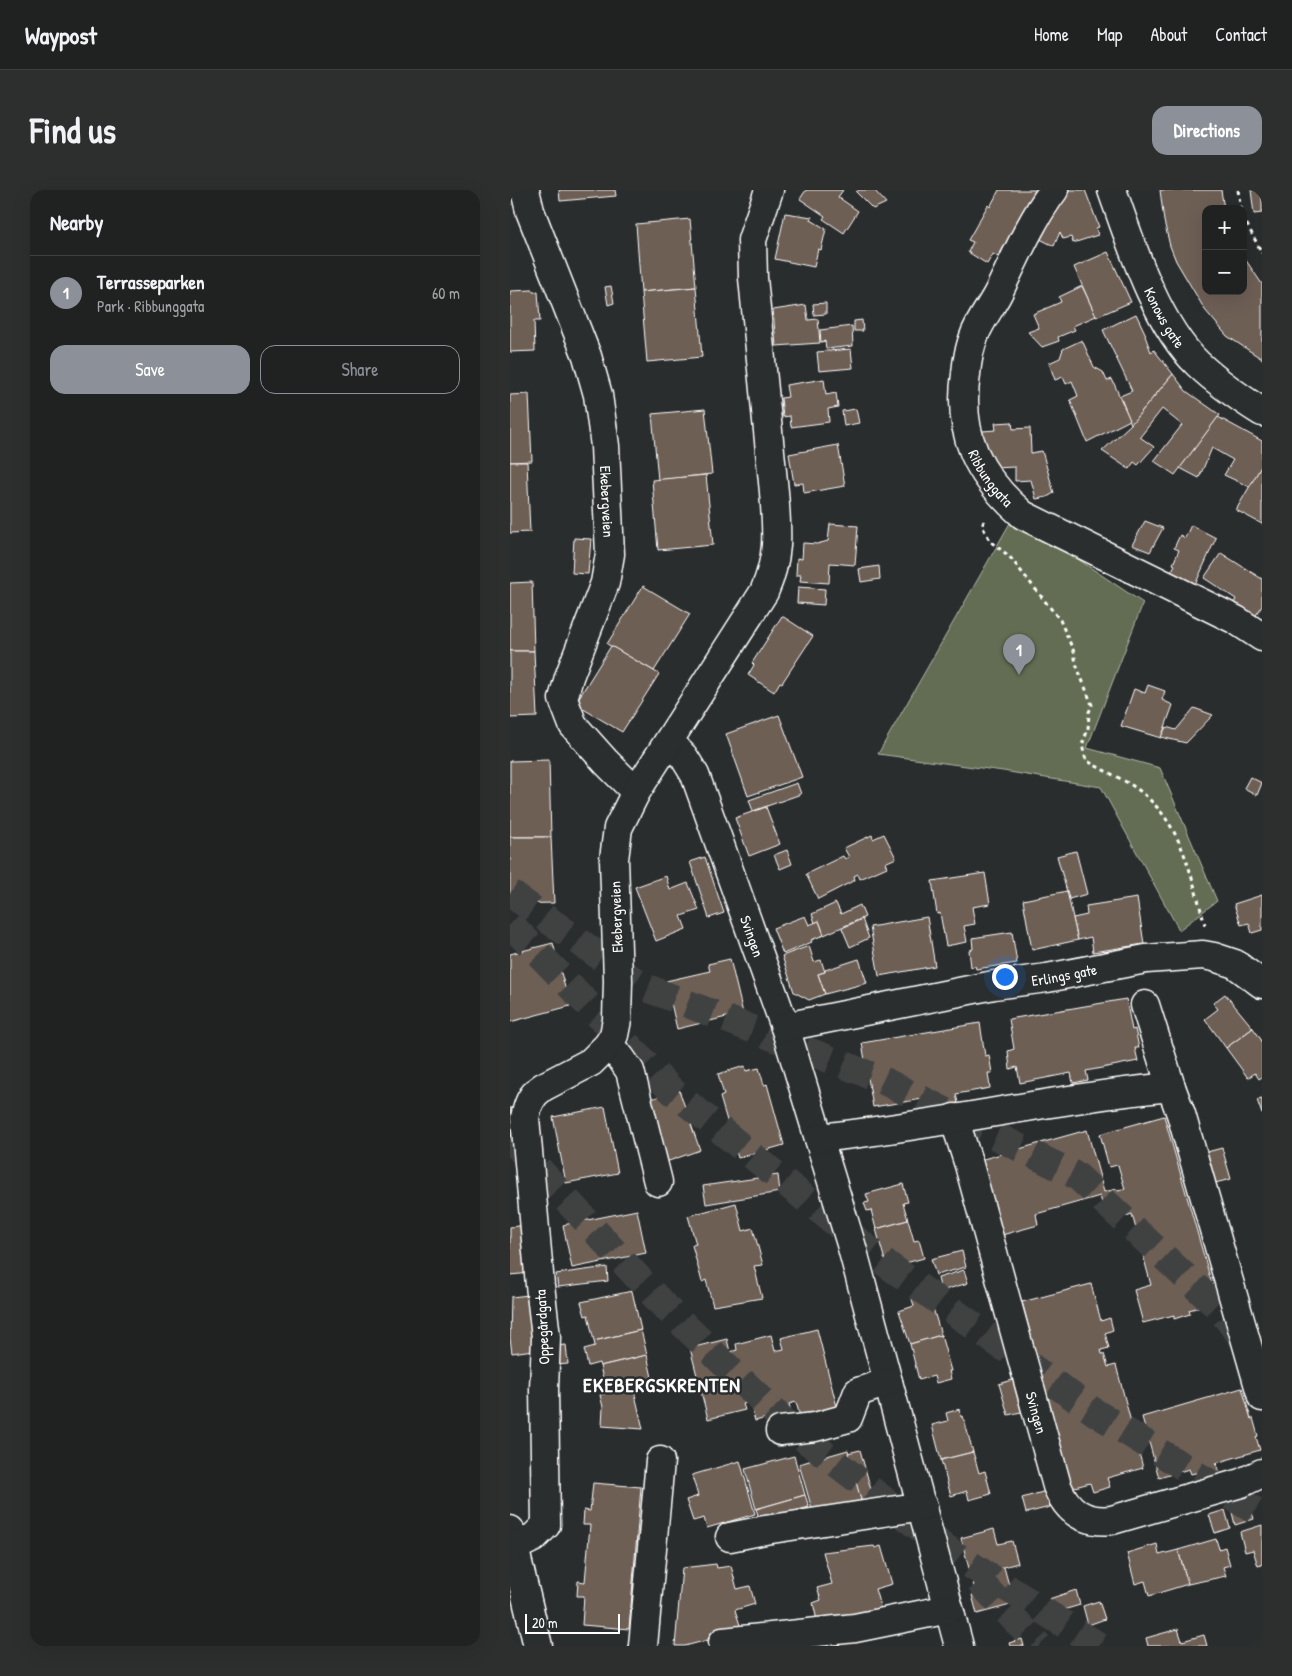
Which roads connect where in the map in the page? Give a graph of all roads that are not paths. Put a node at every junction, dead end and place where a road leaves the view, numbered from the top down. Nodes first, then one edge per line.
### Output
1 (526, 190) edge
2 (769, 190) edge
3 (1054, 190) edge
4 (1112, 190) edge
5 (1262, 412) edge
6 (1262, 637) edge
7 (669, 741) junction
8 (636, 792) junction
9 (1256, 979) edge
10 (1145, 1005) dead end
11 (785, 1027) junction
12 (608, 1045) junction
13 (1171, 1087) junction
14 (538, 1094) joint
15 (954, 1118) junction
16 (819, 1138) junction
17 (658, 1182) dead end
18 (888, 1382) junction
19 (1262, 1397) edge
20 (780, 1431) dead end
21 (660, 1461) dead end
22 (1262, 1473) edge
23 (922, 1506) junction
24 (730, 1537) dead end
25 (512, 1538) edge
26 (949, 1609) junction
27 (723, 1642) dead end
28 (538, 1646) edge
29 (643, 1646) edge
30 (959, 1646) edge

1 - 8 street, Ekebergveien
2 - 7 street, Ekebergveien
3 - 6 street, Ribbunggata
4 - 5 street, Konows gate
7 - 8 street, Ekebergveien
7 - 11 street, Svingen
8 - 12 street, Ekebergveien
9 - 11 street, Erlings gate
10 - 13 street
11 - 16 street, Svingen
12 - 14 street, Ekebergveien
12 - 17 street
13 - 15 street
13 - 19 street
14 - 25 street, Oppegårdgata
15 - 16 street
15 - 22 street, Svingen
16 - 18 street, Svingen
18 - 20 street
18 - 23 street, Svingen
21 - 29 street
23 - 24 street
23 - 26 street, Svingen
25 - 28 street
26 - 27 street
26 - 30 street, Svingen

